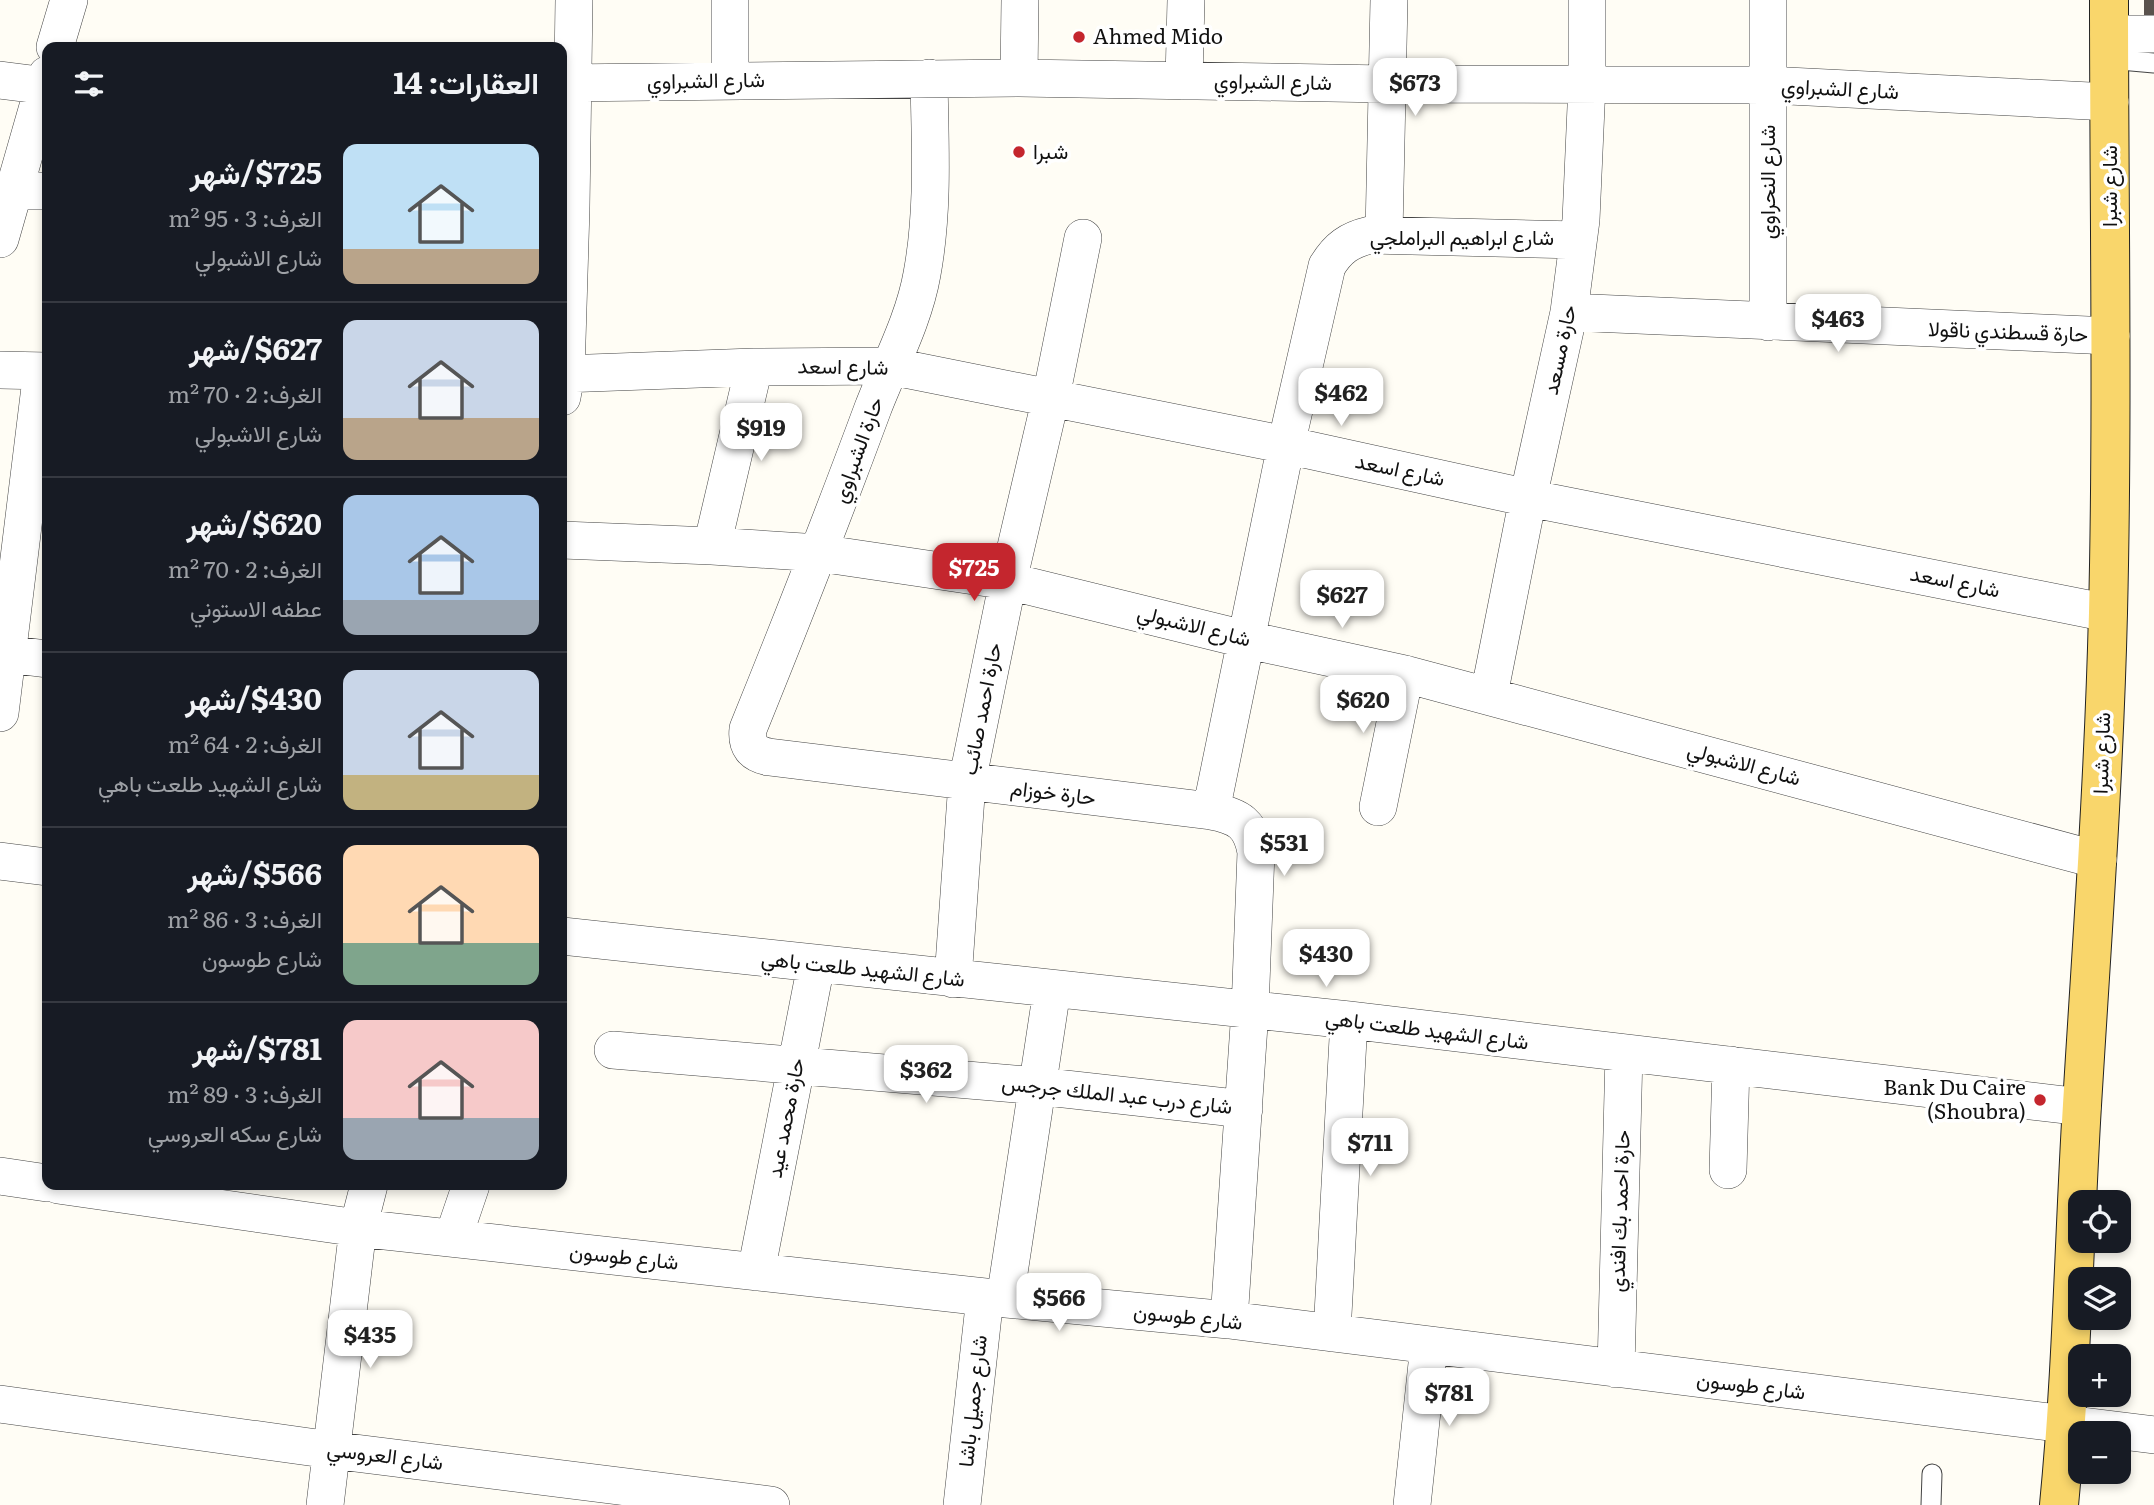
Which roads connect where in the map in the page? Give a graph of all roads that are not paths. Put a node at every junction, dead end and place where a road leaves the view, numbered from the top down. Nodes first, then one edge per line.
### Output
1 (69, 0) edge
2 (574, 0) edge
3 (730, 0) edge
4 (1020, 0) edge
5 (1186, 0) edge
6 (1389, 0) edge
7 (1587, 0) edge
8 (1768, 0) edge
9 (2109, 31) edge
10 (2154, 34) edge
11 (56, 42) edge
12 (2154, 64) edge
13 (929, 78) junction
14 (1018, 78) junction
15 (0, 80) edge
16 (730, 80) junction
17 (1184, 80) junction
18 (42, 82) edge
19 (567, 83) edge
20 (1387, 84) junction
21 (1587, 84) junction
22 (1768, 85) junction
23 (2110, 102) junction
24 (42, 111) edge
25 (31, 191) edge
26 (567, 208) edge
27 (1384, 234) junction
28 (1083, 238) dead end
29 (0, 239) edge
30 (1578, 240) junction
31 (1569, 312) junction
32 (1768, 322) junction
33 (2111, 336) junction
34 (889, 366) junction
35 (754, 367) junction
36 (0, 370) edge
37 (42, 371) edge
38 (567, 382) edge
39 (42, 392) edge
40 (1051, 397) junction
41 (1286, 445) junction
42 (1528, 498) junction
43 (567, 540) edge
44 (712, 546) junction
45 (819, 553) junction
46 (1008, 581) junction
47 (2108, 613) junction
48 (1248, 640) junction
49 (4, 653) edge
50 (42, 658) edge
51 (1405, 674) junction
52 (1489, 695) junction
53 (0, 713) edge
54 (748, 729) joint
55 (967, 782) junction
56 (1378, 807) dead end
57 (1212, 811) junction
58 (2098, 860) junction
59 (0, 861) edge
60 (42, 866) edge
61 (567, 937) edge
62 (816, 965) junction
63 (953, 979) junction
64 (1052, 990) junction
65 (1251, 1010) junction
66 (1349, 1020) junction
67 (613, 1050) dead end
68 (1624, 1053) junction
69 (796, 1065) junction
70 (1731, 1065) junction
71 (1038, 1086) junction
72 (2082, 1107) junction
73 (1244, 1109) junction
74 (1728, 1170) dead end
75 (0, 1176) edge
76 (42, 1182) edge
77 (128, 1190) edge
78 (368, 1190) edge
79 (469, 1190) edge
80 (156, 1192) edge
81 (358, 1228) junction
82 (453, 1238) junction
83 (756, 1272) junction
84 (995, 1298) junction
85 (1229, 1320) junction
86 (1332, 1333) junction
87 (1429, 1345) junction
88 (1616, 1369) junction
89 (0, 1404) edge
90 (2067, 1424) junction
91 (2154, 1435) edge
92 (331, 1450) junction
93 (1932, 1474) dead end
94 (325, 1505) edge
95 (771, 1505) edge
96 (962, 1505) edge
97 (1412, 1505) edge
98 (1931, 1505) edge
99 (2059, 1505) edge

1 - 11 street
2 - 19 street
3 - 16 street
4 - 14 street
5 - 17 street
6 - 20 street
7 - 21 street, حارة مسعد
8 - 22 street, شارع النحراوي
9 - 10 street
9 - 12 lane
9 - 23 main road, شارع شبرا
13 - 14 street, شارع الشبراوي
13 - 16 street, شارع الشبراوي
13 - 34 street, حارة الشبراوي
14 - 17 street, شارع الشبراوي
15 - 18 street
16 - 19 street, شارع الشبراوي
17 - 20 street, شارع الشبراوي
19 - 26 street
20 - 21 street, شارع الشبراوي
20 - 27 street
21 - 22 street, شارع الشبراوي
21 - 30 street, حارة مسعد
22 - 23 street, شارع الشبراوي
22 - 32 street, شارع النحراوي
23 - 33 main road, شارع شبرا
24 - 25 street
25 - 29 street
27 - 30 street, شارع ابراهيم البراملجي
27 - 41 street, شارع ابراهيم البراملجي
28 - 40 street, حارة احمد صائب
30 - 31 street, حارة مسعد
31 - 32 street, حارة قسطندي ناقولا
31 - 42 street, حارة مسعد
32 - 33 street, حارة قسطندي ناقولا
33 - 47 main road, شارع شبرا
34 - 35 street, شارع اسعد
34 - 40 street, شارع اسعد
34 - 45 street, حارة الشبراوي
35 - 38 street, شارع اسعد
35 - 44 street
36 - 37 street
39 - 49 street
40 - 41 street, شارع اسعد
40 - 46 street, حارة احمد صائب
41 - 42 street, شارع اسعد
41 - 48 street, شارع ابراهيم البراملجي
42 - 47 street, شارع اسعد
42 - 52 street, حارة مسعد
43 - 44 street, شارع الاشبولي
44 - 45 street, شارع الاشبولي
45 - 46 street, شارع الاشبولي
45 - 54 street, حارة الشبراوي
46 - 48 street, شارع الاشبولي
46 - 55 street, حارة احمد صائب
47 - 58 main road, شارع شبرا
48 - 51 street, شارع الاشبولي
48 - 57 street, شارع ابراهيم البراملجي
49 - 50 street
49 - 53 street
51 - 52 street, شارع الاشبولي
51 - 56 street
52 - 58 street, شارع الاشبولي
54 - 55 street, حارة خوزام
55 - 57 street, حارة خوزام
55 - 63 street, حارة احمد صائب
57 - 65 street, حارة خوزام
58 - 72 main road, شارع شبرا
59 - 60 street
61 - 62 street, شارع الشهيد طلعت باهي
62 - 63 street, شارع الشهيد طلعت باهي
62 - 69 street, حارة محمد عيد
63 - 64 street, شارع الشهيد طلعت باهي
64 - 65 street, شارع الشهيد طلعت باهي
64 - 71 street, شارع جميل باشا
65 - 66 street, شارع الشهيد طلعت باهي
65 - 73 street, حارة خوزام
66 - 68 street, شارع الشهيد طلعت باهي
66 - 86 street
67 - 69 street, شارع درب عبد الملك جرجس
68 - 70 street, شارع الشهيد طلعت باهي
68 - 88 street, حارة احمد بك افندي
69 - 71 street, شارع درب عبد الملك جرجس
69 - 83 street, حارة محمد عيد
70 - 72 street, شارع الشهيد طلعت باهي
70 - 74 street
71 - 73 street, شارع درب عبد الملك جرجس
71 - 84 street, شارع جميل باشا
72 - 90 main road, شارع شبرا
73 - 85 street, حارة خوزام
75 - 76 street
77 - 80 street, شارع طوسون
78 - 81 street
79 - 82 street
80 - 81 street, شارع طوسون
81 - 82 street, شارع طوسون
81 - 92 street
82 - 83 street, شارع طوسون
83 - 84 street, شارع طوسون
84 - 85 street, شارع طوسون
84 - 96 street, شارع جميل باشا
85 - 86 street, شارع طوسون
86 - 87 street, شارع طوسون
87 - 88 street, شارع طوسون
87 - 97 street
88 - 90 street, شارع طوسون
89 - 92 street, شارع العروسي
90 - 91 street, شارع طوسون
90 - 99 main road, شارع شبرا
92 - 94 street
92 - 95 street, شارع العروسي
93 - 98 lane

